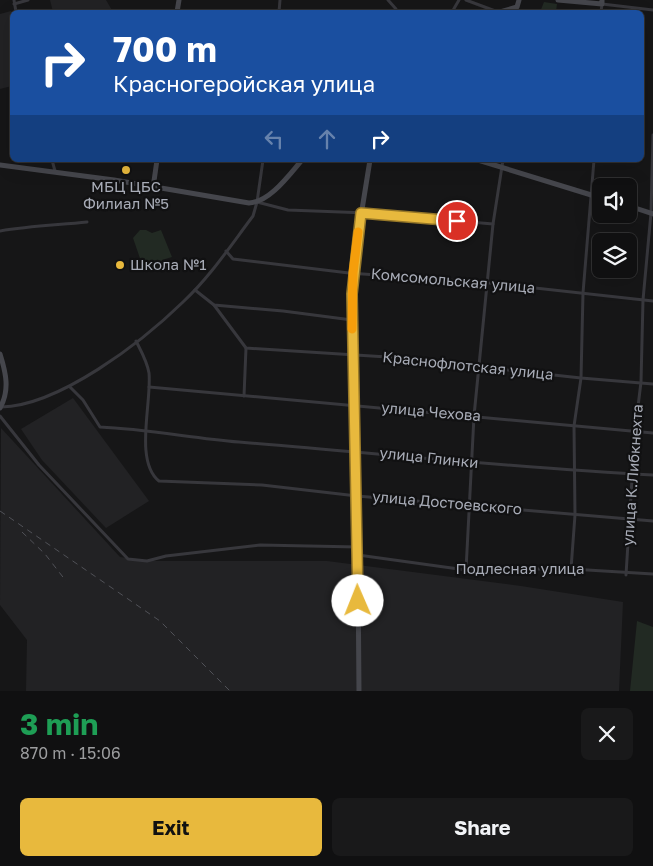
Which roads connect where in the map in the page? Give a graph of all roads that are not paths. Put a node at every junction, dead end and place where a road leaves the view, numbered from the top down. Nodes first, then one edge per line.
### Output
1 (28, 0) edge
2 (388, 0) edge
3 (466, 0) edge
4 (519, 0) edge
5 (558, 0) edge
6 (14, 2) edge
7 (602, 2) edge
8 (396, 10) edge
9 (494, 10) edge
10 (517, 10) edge
11 (653, 10) edge
12 (653, 135) edge
13 (653, 142) edge
14 (53, 162) edge
15 (157, 162) edge
16 (263, 162) edge
17 (300, 162) edge
18 (370, 162) edge
19 (484, 162) edge
20 (503, 162) edge
21 (594, 162) edge
22 (0, 165) edge
23 (502, 168) junction
24 (55, 171) junction
25 (593, 178) edge
26 (153, 188) junction
27 (592, 195) joint
28 (257, 202) junction
29 (637, 209) edge
30 (361, 213) junction
31 (652, 214) edge
32 (87, 222) dead end
33 (493, 224) junction
34 (0, 231) edge
35 (226, 251) junction
36 (353, 273) junction
37 (489, 284) junction
38 (194, 290) junction
39 (583, 293) junction
40 (643, 300) junction
41 (653, 301) edge
42 (214, 305) junction
43 (352, 320) junction
44 (136, 341) junction
45 (246, 348) junction
46 (0, 354) edge
47 (353, 356) junction
48 (480, 367) junction
49 (581, 378) junction
50 (641, 382) junction
51 (653, 384) edge
52 (70, 387) junction
53 (149, 387) junction
54 (244, 396) junction
55 (354, 404) junction
56 (0, 408) edge
57 (0, 416) edge
58 (474, 416) junction
59 (574, 426) junction
60 (146, 431) junction
61 (635, 431) junction
62 (653, 433) edge
63 (357, 451) junction
64 (472, 463) junction
65 (576, 470) junction
66 (633, 474) junction
67 (653, 475) edge
68 (357, 496) junction
69 (469, 505) junction
70 (575, 515) junction
71 (631, 519) junction
72 (653, 521) edge
73 (358, 547) junction
74 (358, 555) junction
75 (571, 569) junction
76 (466, 570) junction
77 (626, 573) junction
78 (653, 574) edge
79 (359, 691) edge

1 - 6 street
2 - 8 street
3 - 9 street
4 - 10 main road
5 - 7 main road
7 - 11 street
12 - 13 street, улица К.Либкнехта
13 - 31 street, улица К.Либкнехта
14 - 24 street
15 - 26 main road
16 - 28 street
17 - 28 main road
18 - 30 main road
19 - 23 main road
20 - 23 street
21 - 25 street
22 - 24 main road
23 - 27 main road
23 - 33 street
24 - 26 main road
26 - 28 main road
27 - 39 street
28 - 30 street
28 - 35 street
29 - 31 main road
30 - 33 street
30 - 36 main road
31 - 40 street, улица К.Либкнехта
32 - 34 street
33 - 37 street
35 - 36 street, Комсомольская улица
35 - 38 street
36 - 37 street, Комсомольская улица
36 - 43 main road
37 - 39 street, Комсомольская улица
37 - 48 street
38 - 42 street
38 - 44 street
39 - 40 street, Комсомольская улица
39 - 49 street
40 - 41 street, Комсомольская улица
40 - 50 street, улица К.Либкнехта
42 - 43 street
42 - 45 street
43 - 47 main road
44 - 52 street
44 - 53 street
45 - 47 street, Краснофлотская улица
45 - 54 street
46 - 56 main road
47 - 48 street, Краснофлотская улица
47 - 55 main road
48 - 49 street, Краснофлотская улица
48 - 58 street
49 - 50 street, Краснофлотская улица
49 - 59 street
50 - 51 street, Краснофлотская улица
50 - 61 street, улица К.Либкнехта
52 - 56 street
52 - 60 street, улица Глинки
53 - 54 street, улица Чехова
53 - 60 street
54 - 55 street, улица Чехова
55 - 58 street, улица Чехова
55 - 63 main road
57 - 73 street
58 - 59 street, улица Чехова
58 - 64 street
59 - 61 street, улица Чехова
59 - 65 street
60 - 63 street, улица Глинки
60 - 68 street, улица Достоевского
61 - 62 street, улица Чехова
61 - 66 street, улица К.Либкнехта
63 - 64 street, улица Глинки
63 - 68 main road
64 - 65 street, улица Глинки
64 - 69 street
65 - 66 street, улица Глинки
65 - 70 street
66 - 67 street, улица Глинки
66 - 71 street, улица К.Либкнехта
68 - 69 street, улица Достоевского
68 - 73 main road
69 - 70 street, улица Достоевского
69 - 76 street
70 - 71 street, улица Достоевского
70 - 75 street
71 - 72 street, улица Достоевского
71 - 77 street, улица К.Либкнехта
73 - 74 main road
74 - 76 street, Подлесная улица
74 - 79 main road
75 - 76 street, Подлесная улица
75 - 77 street, Подлесная улица
77 - 78 street, Подлесная улица

